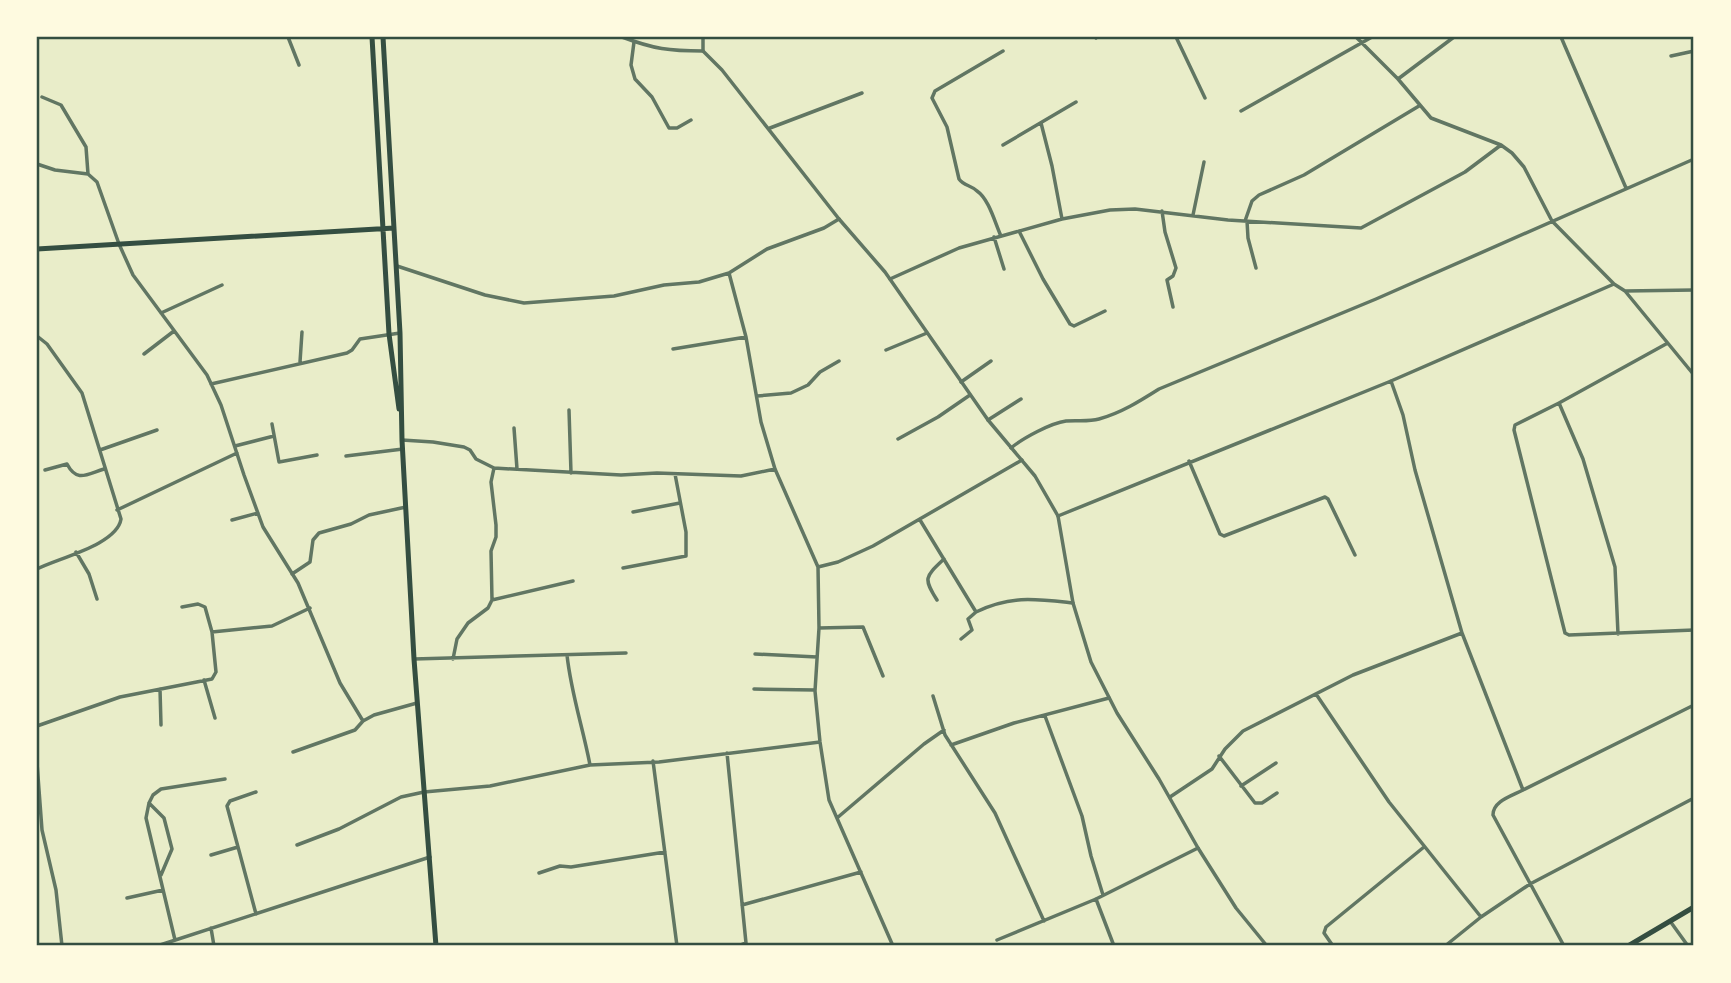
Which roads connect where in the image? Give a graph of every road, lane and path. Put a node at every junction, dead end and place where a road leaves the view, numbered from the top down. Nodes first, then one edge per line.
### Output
1 (288, 37) edge
2 (372, 37) edge
3 (383, 37) edge
4 (622, 37) edge
5 (703, 37) edge
6 (1177, 37) edge
7 (1356, 37) edge
8 (1372, 37) edge
9 (1454, 37) edge
10 (1561, 37) edge
11 (634, 42) junction
12 (1362, 43) junction
13 (703, 51) junction
14 (1003, 51) dead end
15 (1694, 51) edge
16 (1671, 55) dead end
17 (299, 65) dead end
18 (1398, 79) junction
19 (862, 93) dead end
20 (42, 97) dead end
21 (1205, 97) dead end
22 (1076, 102) dead end
23 (1419, 106) junction
24 (1241, 111) dead end
25 (691, 120) dead end
26 (1041, 123) junction
27 (770, 128) junction
28 (1003, 145) dead end
29 (1501, 145) junction
30 (1694, 159) edge
31 (1204, 162) dead end
32 (37, 164) edge
33 (88, 174) junction
34 (1626, 188) junction
35 (1162, 211) junction
36 (1193, 215) junction
37 (839, 219) junction
38 (1062, 219) junction
39 (1246, 221) junction
40 (1552, 221) junction
41 (394, 228) junction
42 (383, 229) junction
43 (1019, 231) junction
44 (1001, 236) junction
45 (994, 237) junction
46 (119, 244) junction
47 (37, 249) edge
48 (396, 266) junction
49 (1256, 268) dead end
50 (1004, 269) dead end
51 (729, 273) junction
52 (890, 279) junction
53 (1614, 284) junction
54 (222, 285) dead end
55 (1694, 290) edge
56 (1625, 291) junction
57 (1173, 307) dead end
58 (1105, 312) dead end
59 (161, 313) junction
60 (174, 331) junction
61 (302, 332) dead end
62 (927, 333) junction
63 (389, 334) junction
64 (400, 334) junction
65 (37, 336) edge
66 (746, 338) junction
67 (1666, 344) junction
68 (673, 349) dead end
69 (886, 350) dead end
70 (144, 354) dead end
71 (839, 361) dead end
72 (991, 361) dead end
73 (300, 362) junction
74 (1694, 374) edge
75 (1391, 381) junction
76 (961, 382) junction
77 (211, 384) junction
78 (970, 395) junction
79 (757, 396) junction
80 (1021, 399) dead end
81 (1559, 402) junction
82 (569, 410) dead end
83 (988, 420) junction
84 (272, 424) dead end
85 (514, 428) dead end
86 (157, 430) dead end
87 (274, 436) junction
88 (898, 439) dead end
89 (402, 440) junction
90 (235, 447) junction
91 (1011, 448) junction
92 (403, 449) junction
93 (100, 450) junction
94 (237, 453) junction
95 (317, 454) dead end
96 (346, 456) dead end
97 (1022, 460) junction
98 (1189, 461) junction
99 (495, 468) junction
100 (104, 469) junction
101 (517, 469) junction
102 (775, 469) junction
103 (45, 470) dead end
104 (571, 473) junction
105 (675, 474) junction
106 (680, 503) junction
107 (407, 507) junction
108 (117, 510) junction
109 (633, 512) dead end
110 (258, 513) junction
111 (1058, 516) junction
112 (232, 520) dead end
113 (920, 520) junction
114 (76, 552) junction
115 (1355, 555) dead end
116 (943, 559) junction
117 (818, 567) junction
118 (623, 568) dead end
119 (37, 569) edge
120 (292, 574) junction
121 (573, 581) dead end
122 (97, 599) dead end
123 (492, 600) junction
124 (937, 600) dead end
125 (1073, 603) junction
126 (182, 607) dead end
127 (310, 608) junction
128 (976, 612) junction
129 (819, 628) junction
130 (1694, 630) edge
131 (212, 632) junction
132 (1462, 633) junction
133 (1618, 634) junction
134 (961, 639) dead end
135 (626, 653) dead end
136 (755, 654) dead end
137 (567, 655) junction
138 (817, 657) junction
139 (414, 659) junction
140 (453, 660) junction
141 (883, 676) dead end
142 (204, 680) junction
143 (160, 689) junction
144 (754, 689) dead end
145 (815, 690) junction
146 (1316, 694) junction
147 (933, 696) dead end
148 (1110, 698) junction
149 (417, 703) junction
150 (1694, 705) edge
151 (1045, 716) junction
152 (215, 718) dead end
153 (363, 720) junction
154 (161, 725) dead end
155 (37, 726) edge
156 (944, 730) junction
157 (820, 742) junction
158 (951, 745) junction
159 (293, 752) dead end
160 (727, 753) junction
161 (1219, 756) junction
162 (653, 761) junction
163 (37, 763) edge
164 (1276, 763) dead end
165 (590, 765) junction
166 (225, 779) dead end
167 (1241, 786) junction
168 (1523, 790) junction
169 (256, 792) dead end
170 (425, 792) junction
171 (1277, 793) dead end
172 (1170, 797) junction
173 (1694, 798) edge
174 (149, 803) junction
175 (837, 818) junction
176 (298, 845) dead end
177 (238, 847) junction
178 (1424, 847) junction
179 (1198, 848) junction
180 (665, 852) junction
181 (211, 855) dead end
182 (430, 857) junction
183 (861, 872) junction
184 (539, 873) dead end
185 (160, 876) junction
186 (1530, 884) junction
187 (163, 890) junction
188 (1103, 895) junction
189 (127, 898) dead end
190 (1096, 899) junction
191 (742, 905) junction
192 (1694, 907) edge
193 (256, 914) junction
194 (1481, 917) junction
195 (1670, 920) junction
196 (1044, 921) junction
197 (211, 928) junction
198 (175, 940) junction
199 (997, 940) dead end
200 (62, 946) edge
201 (157, 946) edge
202 (215, 946) edge
203 (436, 946) edge
204 (677, 946) edge
205 (738, 946) edge
206 (893, 946) edge
207 (1114, 946) edge
208 (1267, 946) edge
209 (1333, 946) edge
210 (1445, 946) edge
211 (1564, 946) edge
212 (1628, 946) edge
213 (1688, 946) edge

1 - 17 street
2 - 42 main road
3 - 41 main road
4 - 11 street
5 - 13 street
6 - 21 street
7 - 12 street
8 - 12 street
9 - 18 street
10 - 34 street
11 - 13 street
11 - 25 street
12 - 18 street
12 - 24 street
13 - 27 street
14 - 44 street
15 - 16 street
18 - 23 street
19 - 27 street
20 - 33 street
22 - 26 street
23 - 29 street
23 - 39 street
26 - 28 street
26 - 38 street
27 - 37 street
29 - 39 street
29 - 40 street
30 - 34 street
31 - 36 street
32 - 33 street
33 - 46 street
34 - 40 street
35 - 36 street
35 - 38 street
35 - 57 street
36 - 39 street
37 - 51 street
37 - 52 street
38 - 43 street
39 - 49 street
40 - 53 street
40 - 91 street
41 - 42 main road
41 - 48 main road
42 - 46 main road
42 - 63 main road
43 - 44 street
43 - 58 street
44 - 45 street
45 - 50 street
45 - 52 street
46 - 47 main road
46 - 59 street
48 - 51 street
48 - 64 main road
51 - 66 street
52 - 62 street
53 - 56 street
53 - 75 street
54 - 59 street
55 - 56 street
56 - 67 street
59 - 60 street
60 - 70 street
60 - 77 street
61 - 73 street
62 - 69 street
62 - 76 street
63 - 64 street
63 - 73 street
63 - 89 main road
64 - 89 main road
65 - 93 street
66 - 68 street
66 - 79 street
67 - 74 street
67 - 81 street
71 - 79 street
72 - 76 street
73 - 77 street
75 - 98 street
75 - 132 street
76 - 78 street
77 - 90 street
78 - 83 street
78 - 88 street
79 - 102 street
80 - 83 street
81 - 133 street
81 - 133 street
82 - 104 street
83 - 91 street
84 - 87 street
85 - 101 street
86 - 93 street
87 - 90 street
87 - 95 street
89 - 92 main road
89 - 99 street
90 - 94 street
91 - 97 street
92 - 96 street
92 - 107 main road
93 - 100 street
94 - 108 street
94 - 110 street
97 - 111 street
97 - 113 street
98 - 111 street
98 - 115 street
99 - 101 street
99 - 123 street
100 - 103 street
100 - 108 street
101 - 104 street
102 - 105 street
102 - 117 street
104 - 105 street
105 - 106 street
106 - 109 street
106 - 118 street
107 - 120 street
107 - 139 main road
108 - 114 street
110 - 112 street
110 - 120 street
111 - 125 street
113 - 116 street
113 - 117 street
114 - 119 street
114 - 122 street
116 - 124 street
116 - 128 street
117 - 129 street
120 - 127 street
121 - 123 street
123 - 140 street
125 - 128 street
125 - 148 street
126 - 131 street
127 - 131 street
127 - 153 street
128 - 134 street
129 - 138 street
129 - 141 street
130 - 133 street
131 - 142 street
132 - 146 street
132 - 168 street
135 - 137 street
136 - 138 street
137 - 140 street
137 - 165 street
138 - 145 street
139 - 140 street
139 - 149 main road
142 - 143 street
142 - 152 street
143 - 154 street
143 - 155 street
144 - 145 street
145 - 157 street
146 - 161 street
146 - 178 street
147 - 156 street
148 - 151 street
148 - 172 street
149 - 153 street
149 - 170 main road
150 - 168 street
151 - 158 street
151 - 188 street
153 - 159 street
156 - 158 street
156 - 175 street
157 - 160 street
157 - 175 street
158 - 196 street
160 - 162 street
160 - 191 street
161 - 167 street
161 - 172 street
162 - 165 street
162 - 180 street
163 - 200 street
164 - 167 street
165 - 170 street
166 - 174 street
167 - 171 street
168 - 186 street
169 - 177 street
170 - 176 street
170 - 182 main road
172 - 179 street
173 - 186 street
174 - 185 street
174 - 185 street
175 - 183 street
177 - 181 street
177 - 193 street
178 - 194 street
178 - 209 street
179 - 188 street
179 - 208 street
180 - 184 street
180 - 204 street
182 - 193 street
182 - 203 main road
183 - 191 street
183 - 206 street
185 - 187 street
186 - 194 street
186 - 211 street
187 - 189 street
187 - 198 street
188 - 190 street
190 - 196 street
190 - 207 street
191 - 205 street
192 - 195 main road
193 - 197 street
194 - 210 street
195 - 212 main road
195 - 213 street
196 - 199 street
197 - 198 street
197 - 202 street
198 - 201 street

